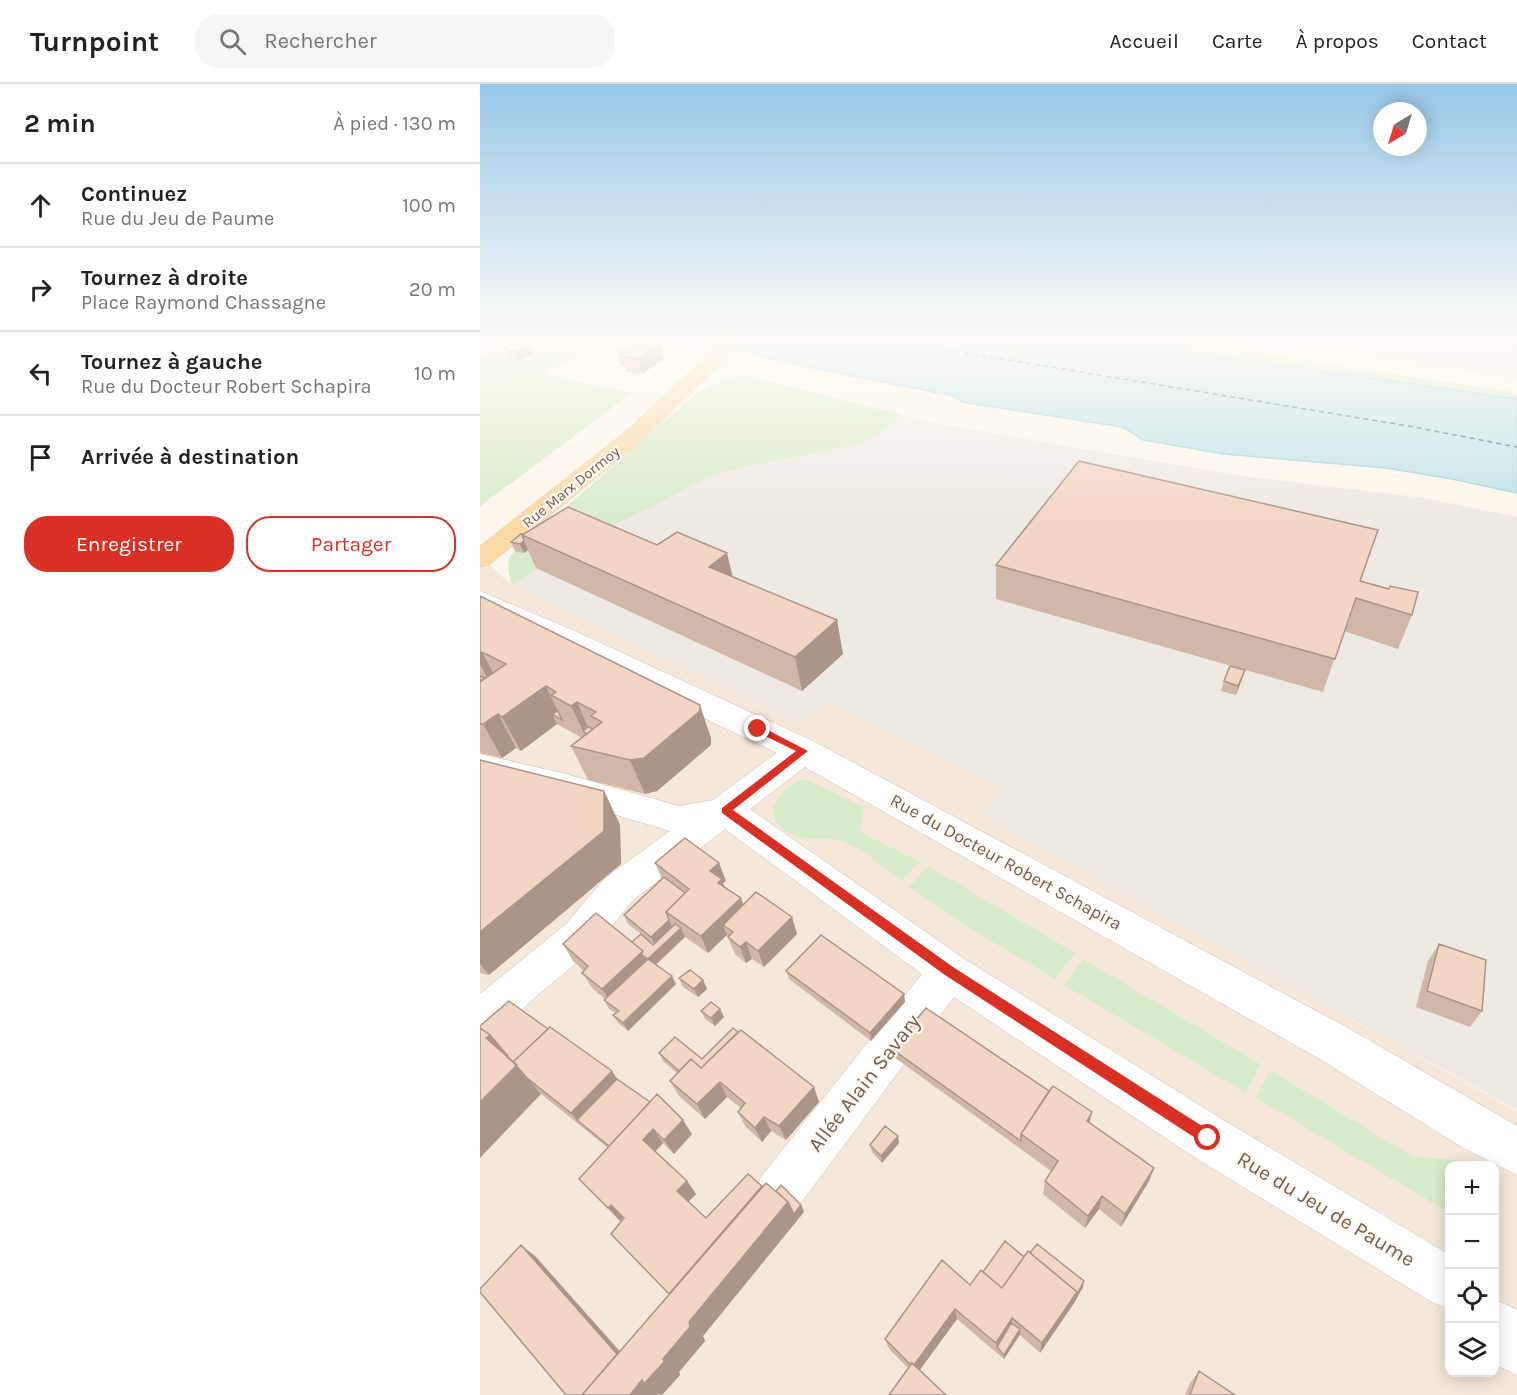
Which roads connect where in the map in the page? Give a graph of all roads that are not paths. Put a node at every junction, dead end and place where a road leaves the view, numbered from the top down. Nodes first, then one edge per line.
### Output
1 (667, 399) edge
2 (672, 399) edge
3 (480, 533) edge
4 (480, 559) edge
5 (480, 600) edge
6 (803, 751) junction
7 (480, 767) edge
8 (726, 811) junction
9 (949, 971) junction
10 (480, 1022) edge
11 (1517, 1151) edge
12 (778, 1194) edge
13 (1445, 1282) edge
14 (1499, 1330) edge
15 (1517, 1348) edge

1 - 3 main road, Rue Marx Dormoy
2 - 4 main road, Rue Marx Dormoy
5 - 6 street, Rue du Docteur Robert Schapira
6 - 8 street
6 - 11 street, Rue du Docteur Robert Schapira
7 - 8 street
8 - 9 street, Rue du Jeu de Paume
8 - 10 street
9 - 12 street, Allée Alain Savary
9 - 13 street, Rue du Jeu de Paume
14 - 15 street

